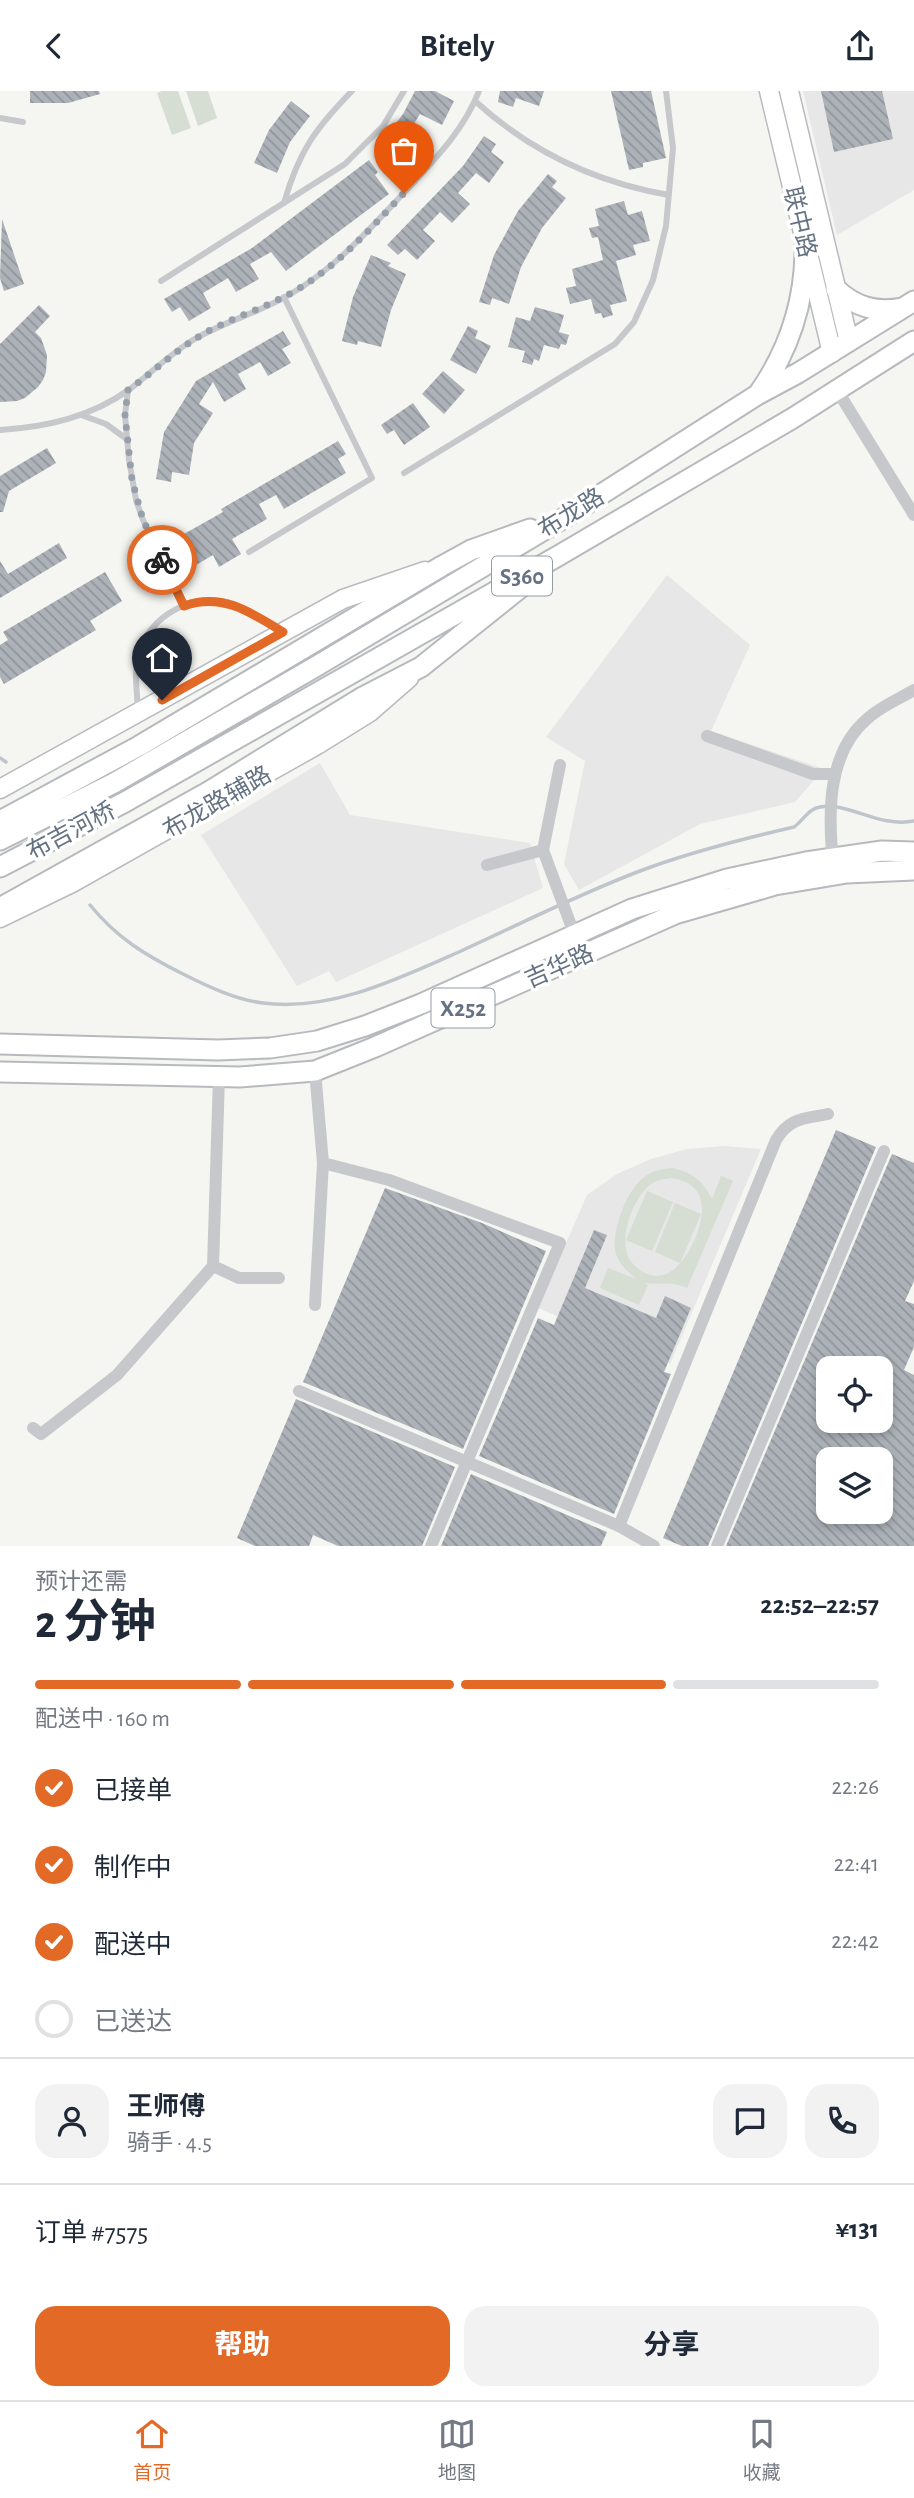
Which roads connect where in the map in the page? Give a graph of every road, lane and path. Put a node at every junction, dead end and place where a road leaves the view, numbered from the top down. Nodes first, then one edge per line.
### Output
1 (352, 91) edge
2 (404, 91) edge
3 (479, 91) edge
4 (666, 91) edge
5 (769, 91) edge
6 (789, 91) edge
7 (475, 101) junction
8 (0, 118) edge
9 (23, 121) dead end
10 (668, 195) junction
11 (284, 203) junction
12 (805, 243) junction
13 (161, 281) dead end
14 (836, 289) junction
15 (284, 297) junction
16 (909, 304) edge
17 (914, 341) edge
18 (849, 342) junction
19 (832, 353) junction
20 (128, 390) junction
21 (836, 390) junction
22 (757, 395) junction
23 (81, 415) junction
24 (0, 430) edge
25 (128, 440) junction
26 (404, 473) dead end
27 (914, 515) edge
28 (564, 518) junction
29 (249, 552) dead end
30 (558, 556) junction
31 (442, 566) junction
32 (184, 606) junction
33 (283, 632) junction
34 (421, 667) junction
35 (914, 690) edge
36 (138, 714) junction
37 (707, 736) dead end
38 (560, 765) dead end
39 (834, 778) junction
40 (114, 783) joint
41 (0, 789) edge
42 (125, 802) joint
43 (2, 833) edge
44 (543, 850) junction
45 (914, 852) edge
46 (8, 863) edge
47 (487, 865) dead end
48 (833, 867) junction
49 (914, 870) edge
50 (0, 908) edge
51 (0, 918) edge
52 (575, 936) junction
53 (0, 1044) edge
54 (0, 1072) edge
55 (315, 1072) junction
56 (219, 1077) junction
57 (828, 1114) dead end
58 (884, 1151) dead end
59 (323, 1163) junction
60 (213, 1266) junction
61 (279, 1278) dead end
62 (315, 1305) dead end
63 (299, 1391) dead end
64 (33, 1428) dead end
65 (467, 1462) junction
66 (619, 1526) junction
67 (431, 1546) edge
68 (654, 1546) edge
69 (717, 1546) edge

1 - 11 lane
2 - 11 lane
3 - 7 lane
4 - 10 lane
5 - 12 main road, 联中路
6 - 14 main road, 联中路
7 - 10 lane
7 - 15 lane
8 - 9 lane
10 - 26 lane
11 - 13 lane
12 - 19 main road, 联中路
12 - 22 main road
14 - 16 main road
14 - 18 main road, 联中路
15 - 20 lane
15 - 29 lane
16 - 18 main road, 布龙路 / S360
17 - 21 main road, 布龙路 / S360
18 - 19 main road, 布龙路 / S360
19 - 22 main road, 布龙路 / S360
20 - 23 lane
20 - 25 lane
21 - 27 street
21 - 30 main road, 布龙路 / S360
22 - 28 main road, 布龙路 / S360
23 - 24 lane
23 - 25 lane
25 - 32 lane
28 - 31 main road
28 - 40 main road, 布龙路 / S360
30 - 34 main road
30 - 42 main road, 布龙路 / S360
31 - 33 main road
31 - 43 main road
32 - 33 lane
32 - 36 lane
33 - 36 main road
34 - 50 main road
34 - 51 main road, 布龙路辅路
35 - 39 street
36 - 41 main road
37 - 39 street
38 - 44 street
39 - 48 street
40 - 43 main road, 布吉河桥 / S360
42 - 46 main road, 布吉河桥 / S360
44 - 47 street
44 - 52 street
45 - 48 main road, 吉华路 / X252
48 - 49 main road, 吉华路 / X252
48 - 52 main road, 吉华路 / X252
48 - 55 main road, 吉华路 / X252
52 - 53 main road, 吉华路 / X252
54 - 56 main road, 吉华路 / X252
55 - 56 main road, 吉华路 / X252
55 - 59 street
56 - 60 street
57 - 66 street
58 - 69 street
59 - 62 street
59 - 65 street
60 - 61 street
60 - 64 street
63 - 65 street
65 - 66 street
65 - 67 street
66 - 68 street

